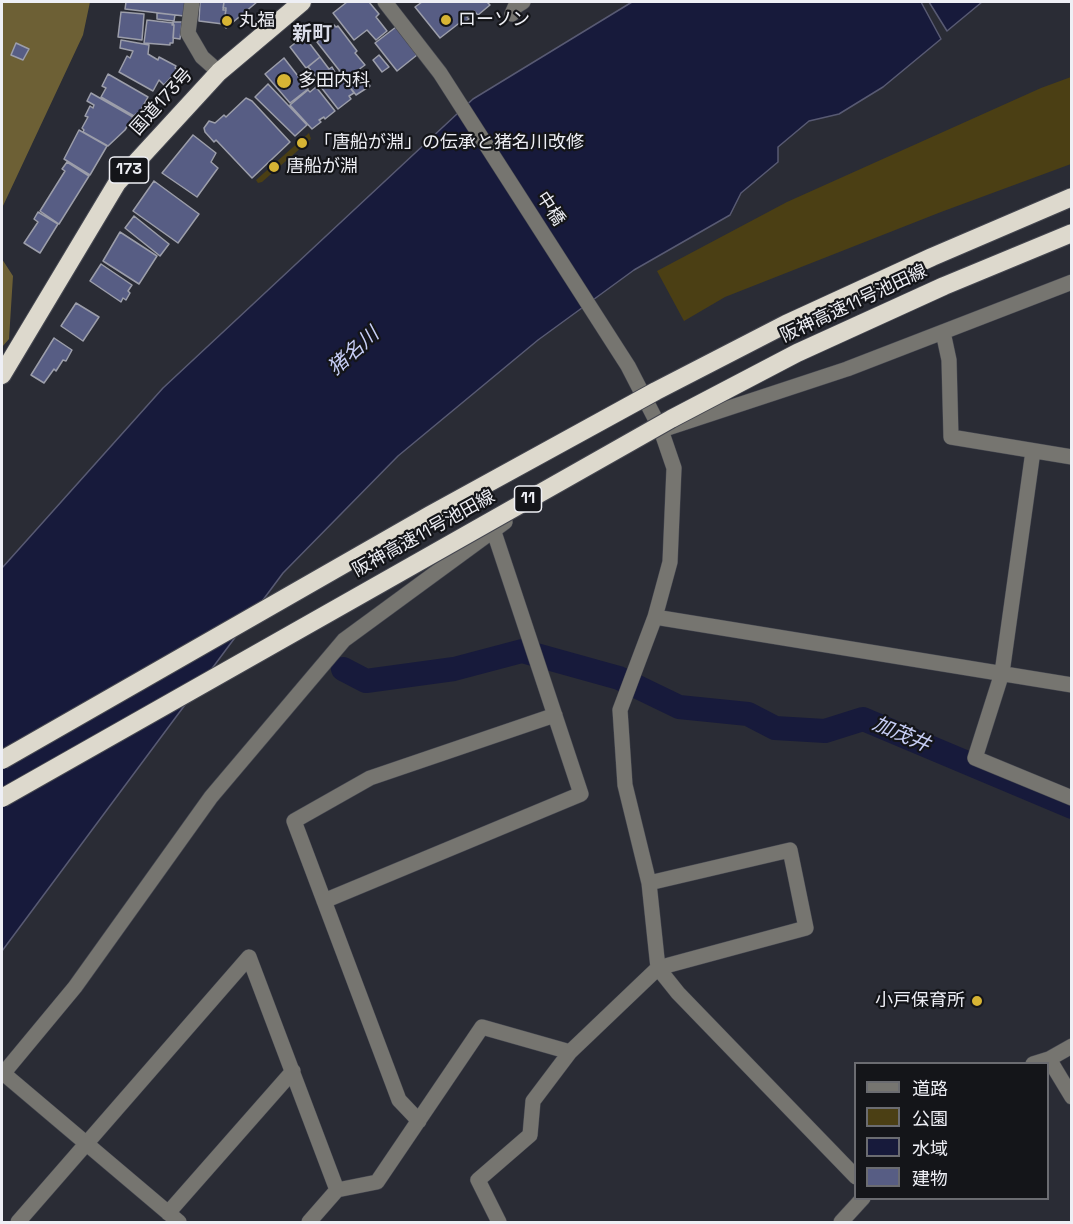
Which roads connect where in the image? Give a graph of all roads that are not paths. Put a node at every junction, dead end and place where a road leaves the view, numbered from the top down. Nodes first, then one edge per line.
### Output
1 (192, 2) edge
2 (302, 2) edge
3 (385, 2) edge
4 (523, 2) edge
5 (512, 14) dead end
6 (219, 72) junction
7 (1071, 197) edge
8 (1071, 233) edge
9 (1071, 282) edge
10 (944, 332) junction
11 (2, 375) edge
12 (661, 430) junction
13 (1033, 451) junction
14 (1071, 457) edge
15 (493, 529) junction
16 (655, 617) junction
17 (1002, 673) junction
18 (1071, 685) edge
19 (555, 715) junction
20 (2, 760) edge
21 (2, 798) edge
22 (1071, 798) edge
23 (649, 882) junction
24 (324, 901) junction
25 (658, 968) junction
26 (1071, 1046) edge
27 (570, 1052) junction
28 (1049, 1059) junction
29 (1039, 1062) edge
30 (293, 1071) junction
31 (2, 1074) edge
32 (1071, 1097) edge
33 (419, 1121) junction
34 (86, 1144) junction
35 (854, 1176) edge
36 (337, 1190) junction
37 (861, 1200) edge
38 (173, 1218) edge
39 (18, 1222) edge
40 (309, 1222) edge
41 (499, 1222) edge
42 (841, 1222) edge

1 - 6 street
2 - 6 highway, 国道173号 / 173
3 - 12 street, 中橋
4 - 5 street
6 - 11 highway, 国道173号 / 173
7 - 20 highway, 阪神高速11号池田線 / 11, bridge
8 - 21 highway, 阪神高速11号池田線 / 11, bridge
9 - 10 street
10 - 12 street
10 - 13 street
12 - 15 street
12 - 16 street, 中橋
13 - 14 street
13 - 17 street
15 - 19 street
15 - 31 street
16 - 17 street
16 - 23 street, 中橋
17 - 18 street
17 - 22 street
19 - 24 street
19 - 24 street
23 - 25 street, 中橋
23 - 25 street
24 - 33 street
25 - 27 street
25 - 35 street
26 - 28 street
27 - 33 street
27 - 41 street
28 - 29 street
28 - 32 street
30 - 34 street
30 - 36 street
30 - 38 street
31 - 34 street
33 - 36 street
34 - 38 street
34 - 39 street
36 - 40 street
37 - 42 street

